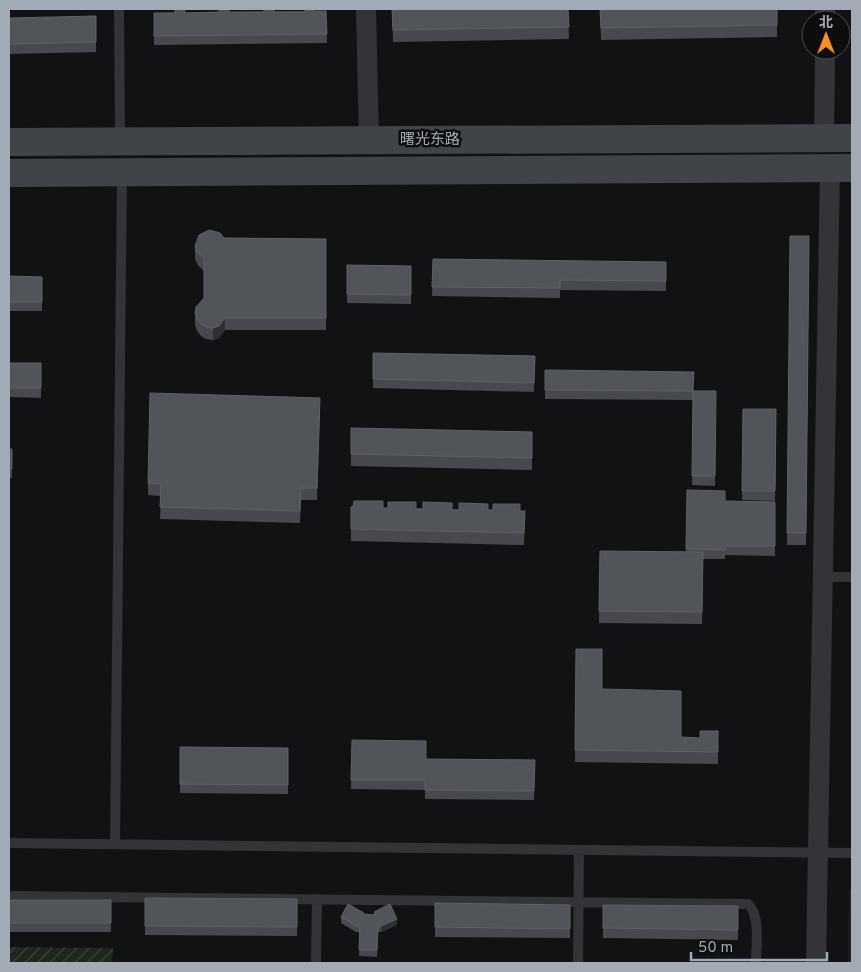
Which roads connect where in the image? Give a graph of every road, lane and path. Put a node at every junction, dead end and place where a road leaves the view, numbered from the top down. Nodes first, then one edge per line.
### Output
1 (119, 9) edge
2 (366, 9) edge
3 (825, 60) edge
4 (824, 138) junction
5 (852, 138) edge
6 (369, 141) junction
7 (9, 142) edge
8 (120, 142) junction
9 (841, 168) edge
10 (122, 172) junction
11 (9, 173) edge
12 (822, 577) junction
13 (852, 577) edge
14 (9, 843) edge
15 (115, 844) junction
16 (579, 850) junction
17 (818, 852) junction
18 (852, 853) edge
19 (9, 896) edge
20 (317, 899) junction
21 (578, 902) junction
22 (316, 963) edge
23 (578, 963) edge
24 (756, 963) edge
25 (816, 963) edge

1 - 8 lane
2 - 6 street
3 - 4 street
4 - 5 main road, 曙光东路
4 - 6 main road, 曙光东路
6 - 8 main road, 曙光东路
7 - 8 main road, 曙光东路
9 - 10 main road, 曙光东路
9 - 12 street
10 - 11 main road, 曙光东路
10 - 15 lane
12 - 13 lane
12 - 17 street
14 - 15 lane
15 - 16 lane
16 - 17 lane
16 - 21 lane
17 - 18 lane
17 - 25 street
19 - 20 lane
20 - 21 lane
20 - 22 lane
21 - 23 lane
21 - 24 lane

